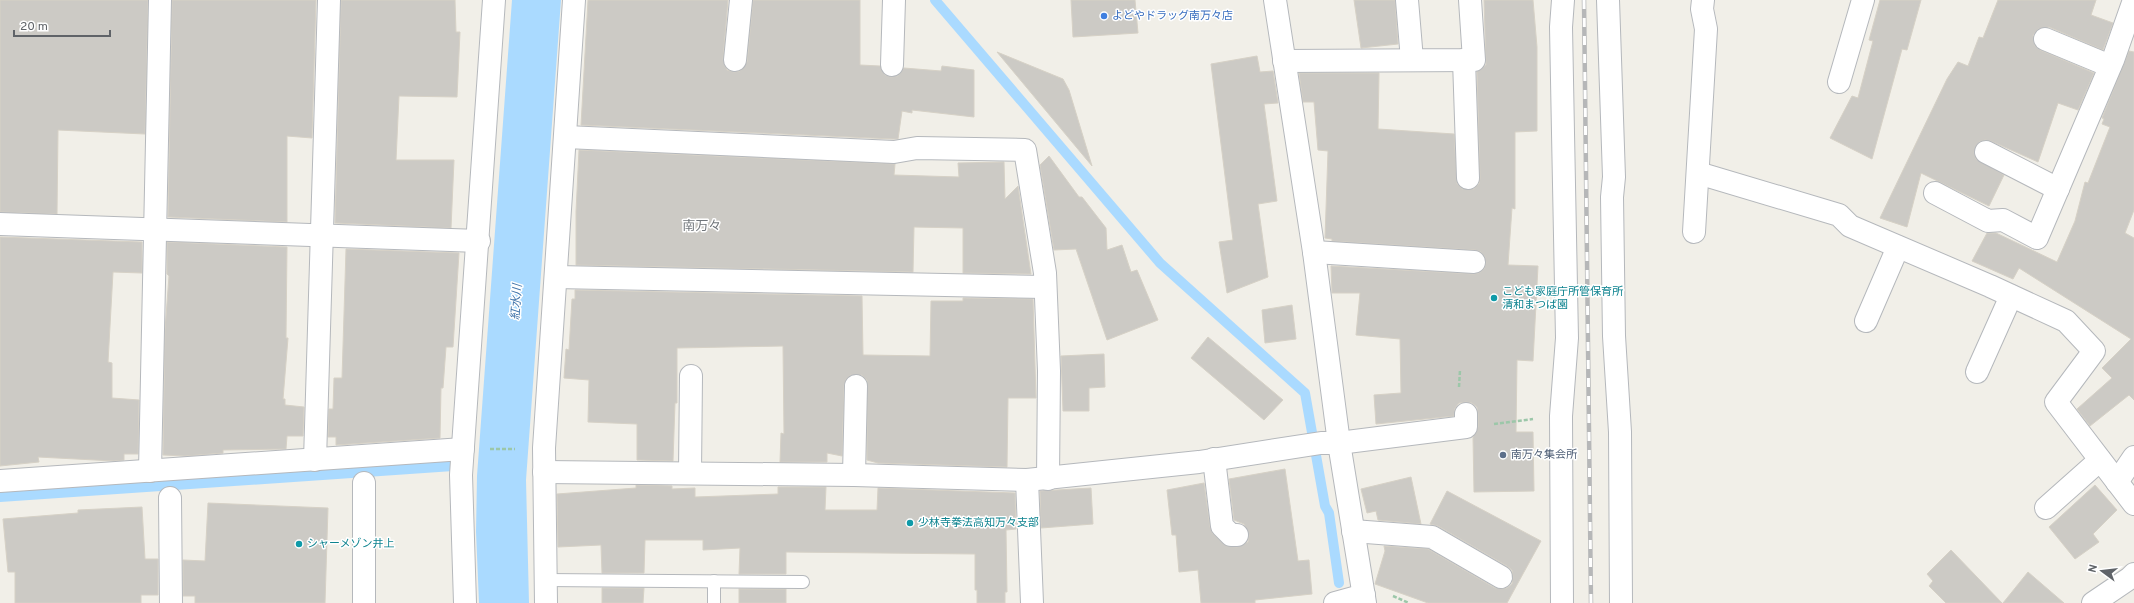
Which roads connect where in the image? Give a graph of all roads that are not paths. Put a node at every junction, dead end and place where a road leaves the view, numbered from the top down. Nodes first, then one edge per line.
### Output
1 (160, 0) edge
2 (329, 0) edge
3 (494, 0) edge
4 (574, 0) edge
5 (740, 0) edge
6 (894, 0) edge
7 (1275, 0) edge
8 (1407, 0) edge
9 (1470, 0) edge
10 (1563, 0) edge
11 (1608, 0) edge
12 (1703, 0) edge
13 (1863, 0) edge
14 (2134, 0) edge
15 (2045, 39) dead end
16 (735, 60) dead end
17 (1412, 60) junction
18 (1464, 60) junction
19 (1284, 61) junction
20 (892, 65) dead end
21 (2110, 66) junction
22 (1839, 82) dead end
23 (566, 137) junction
24 (1986, 152) dead end
25 (1698, 173) junction
26 (1468, 178) dead end
27 (2058, 188) junction
28 (1935, 193) dead end
29 (0, 224) edge
30 (155, 229) junction
31 (1694, 232) dead end
32 (321, 234) junction
33 (479, 240) junction
34 (1898, 247) junction
35 (1314, 252) junction
36 (1474, 262) dead end
37 (556, 277) junction
38 (1045, 287) junction
39 (2012, 296) junction
40 (1866, 321) dead end
41 (1977, 372) dead end
42 (691, 376) dead end
43 (856, 386) dead end
44 (1466, 421) road end
45 (1321, 444) junction
46 (463, 449) junction
47 (2134, 457) edge
48 (1214, 459) junction
49 (316, 460) junction
50 (2100, 460) junction
51 (150, 471) junction
52 (544, 472) junction
53 (690, 472) junction
54 (854, 474) junction
55 (1048, 479) junction
56 (1027, 480) junction
57 (0, 481) edge
58 (2117, 482) junction
59 (364, 483) dead end
60 (170, 498) dead end
61 (2134, 504) edge
62 (2046, 508) dead end
63 (1353, 531) junction
64 (1237, 535) dead end
65 (2134, 574) edge
66 (1501, 577) dead end
67 (546, 580) junction
68 (714, 581) junction
69 (803, 582) dead end
70 (1365, 599) edge
71 (171, 603) edge
72 (364, 603) edge
73 (465, 603) edge
74 (546, 603) edge
75 (714, 603) edge
76 (1032, 603) edge
77 (1335, 603) edge
78 (1562, 603) edge
79 (1621, 603) edge
80 (2093, 603) edge

1 - 30 street
2 - 32 street
3 - 33 street
4 - 23 street
5 - 16 street
6 - 20 street
7 - 19 street
8 - 17 street
9 - 18 street
10 - 78 street
11 - 79 street
12 - 25 street
13 - 22 street
14 - 21 street
15 - 21 street
17 - 18 street
17 - 19 street
18 - 26 street
19 - 35 street
21 - 27 street
23 - 37 street
23 - 38 street
24 - 27 street
25 - 31 street
25 - 34 street
27 - 28 street
29 - 30 street
30 - 32 street
30 - 51 street
32 - 33 street
32 - 49 street
33 - 46 street
34 - 39 street
34 - 40 street
35 - 36 street
35 - 45 street
37 - 38 street
37 - 52 street
38 - 55 street
39 - 41 street
39 - 50 street
42 - 53 street
43 - 54 street
44 - 45 street
45 - 48 street
45 - 63 street
46 - 49 street
46 - 73 street
47 - 58 street
48 - 55 street
48 - 64 street
49 - 51 street
50 - 58 street
50 - 62 street
51 - 57 street
52 - 53 street
52 - 67 street
53 - 54 street
54 - 56 street
55 - 56 street
56 - 76 street
58 - 61 street
59 - 72 street
60 - 71 street
63 - 66 street
63 - 70 street
65 - 80 street
67 - 68 lane
67 - 74 street
68 - 69 lane
68 - 75 lane
70 - 77 street

